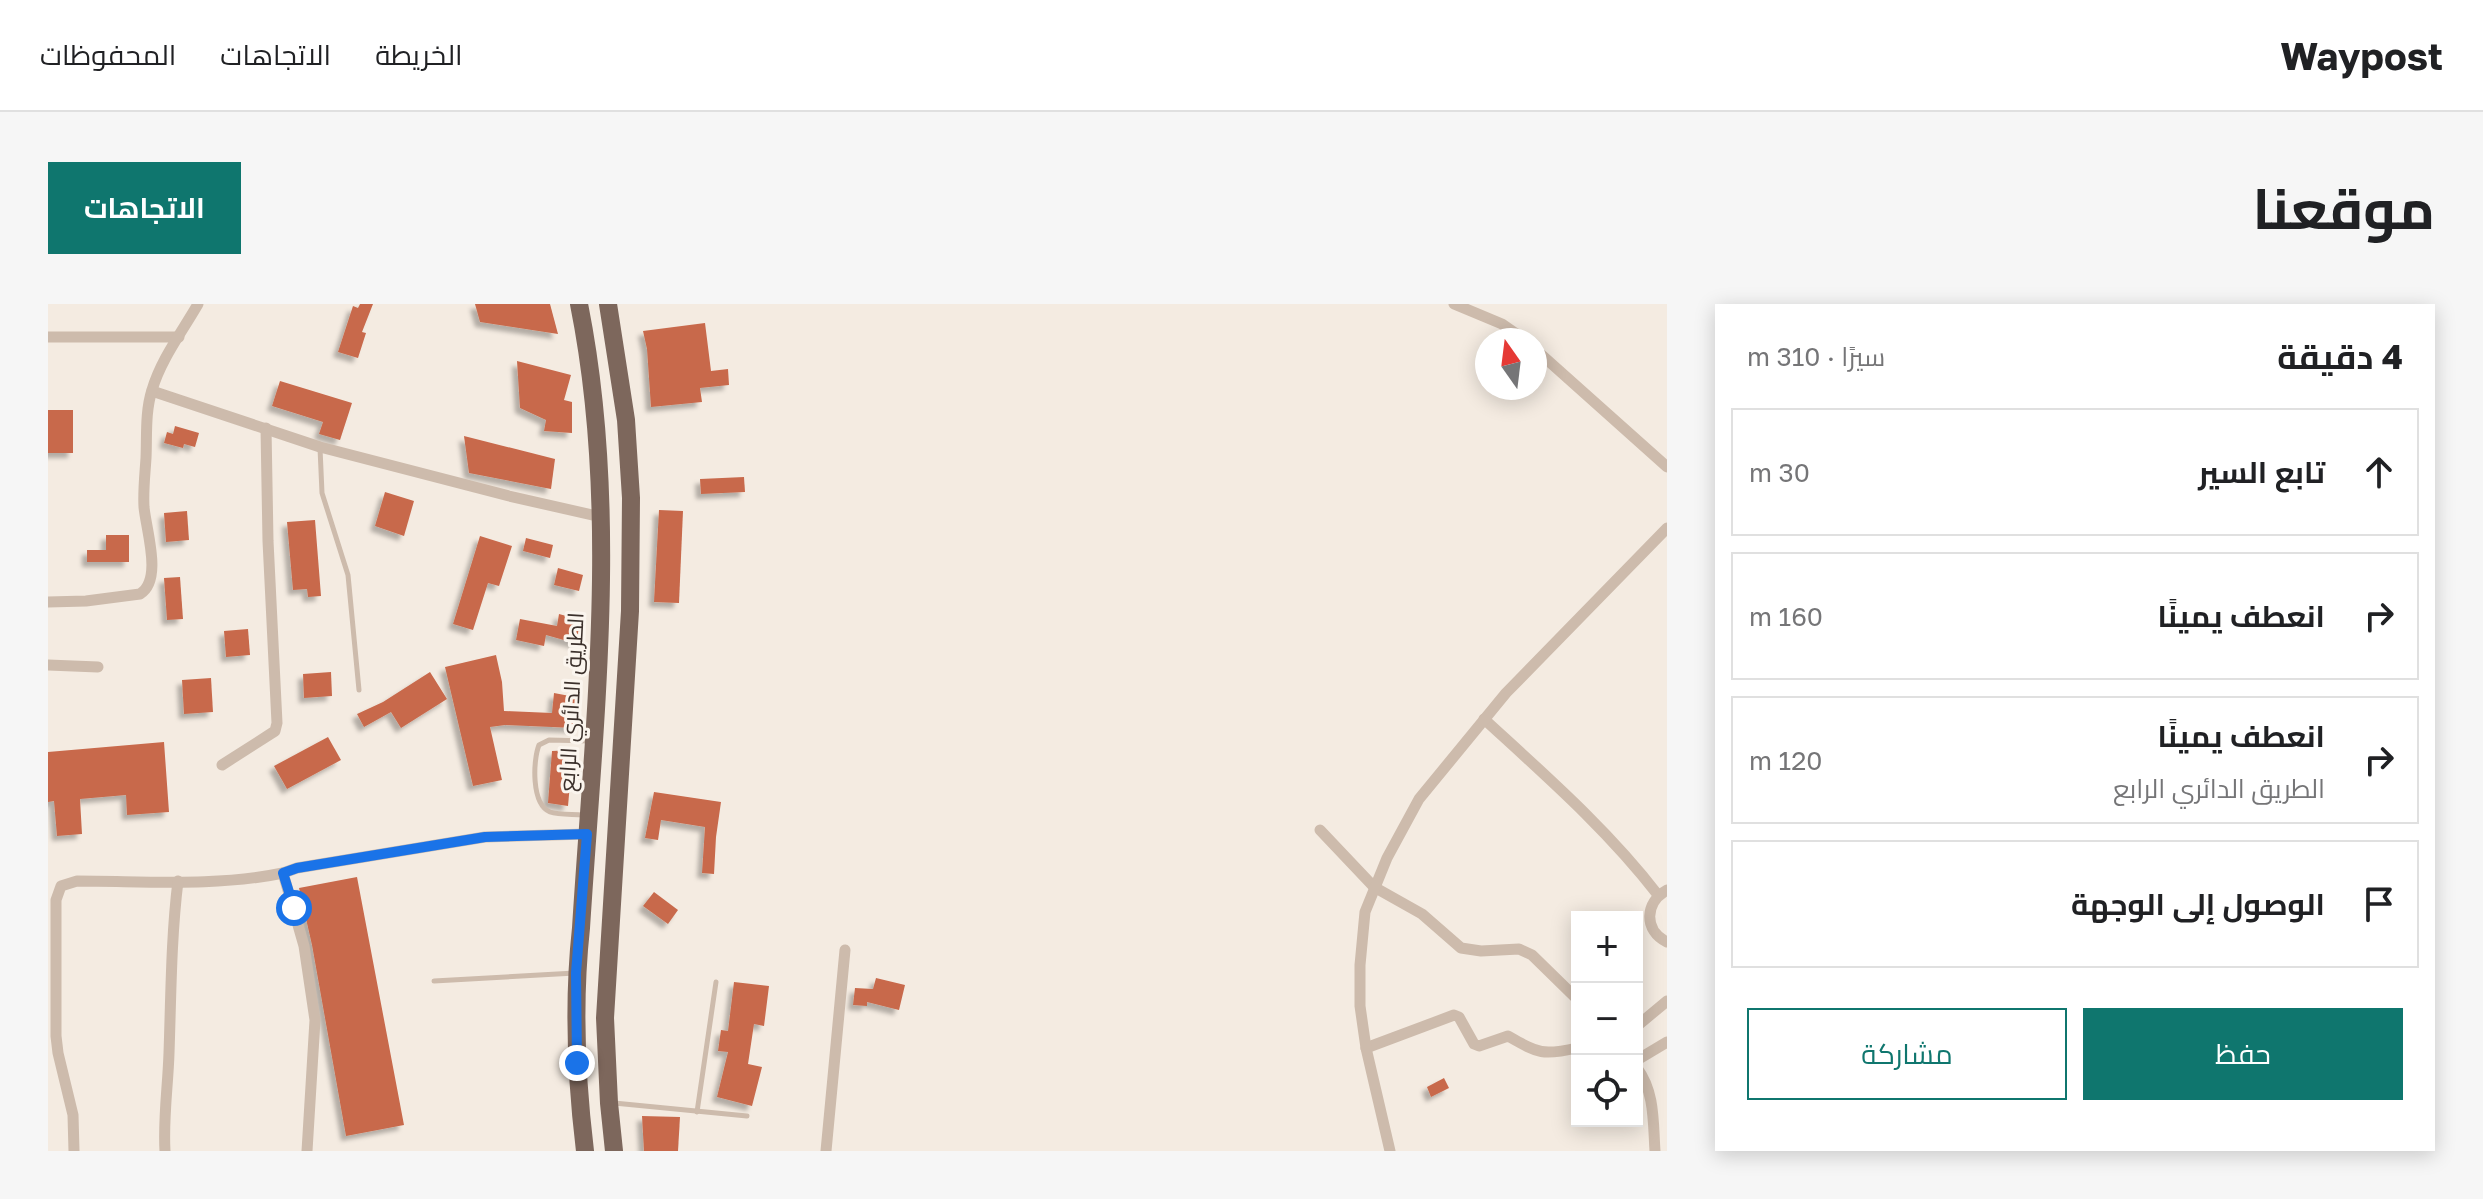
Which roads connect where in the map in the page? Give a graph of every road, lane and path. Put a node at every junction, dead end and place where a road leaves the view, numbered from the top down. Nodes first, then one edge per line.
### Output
1 (198, 304) edge
2 (579, 304) edge
3 (608, 304) edge
4 (1454, 304) edge
5 (1508, 328) edge
6 (48, 337) edge
7 (179, 337) junction
8 (1547, 360) edge
9 (152, 391) junction
10 (266, 428) junction
11 (320, 447) junction
12 (1667, 467) edge
13 (601, 517) junction
14 (1667, 528) edge
15 (48, 602) edge
16 (48, 665) edge
17 (98, 667) dead end
18 (359, 690) dead end
19 (1484, 719) junction
20 (593, 741) junction
21 (222, 765) dead end
22 (587, 825) junction
23 (1320, 830) dead end
24 (283, 873) junction
25 (178, 881) junction
26 (1374, 887) junction
27 (1662, 892) edge
28 (1667, 942) edge
29 (845, 950) dead end
30 (576, 973) junction
31 (434, 981) dead end
32 (716, 982) dead end
33 (1571, 993) edge
34 (1667, 1001) edge
35 (1643, 1021) edge
36 (1667, 1042) edge
37 (1366, 1048) junction
38 (1571, 1049) edge
39 (1643, 1056) edge
40 (1643, 1076) edge
41 (609, 1103) junction
42 (697, 1112) junction
43 (747, 1116) dead end
44 (74, 1151) edge
45 (165, 1151) edge
46 (307, 1151) edge
47 (585, 1151) edge
48 (614, 1151) edge
49 (826, 1151) edge
50 (1390, 1151) edge
51 (1655, 1151) edge

1 - 7 street
2 - 13 main road, الطريق الدائري الرابع
3 - 41 main road
4 - 5 street
6 - 7 street
7 - 9 street
8 - 12 street
9 - 10 street
9 - 15 street
10 - 11 street
10 - 21 street
11 - 13 street
11 - 18 lane
13 - 20 main road, الطريق الدائري الرابع
14 - 19 street
16 - 17 street
19 - 26 street
19 - 27 street
20 - 22 main road, الطريق الدائري الرابع
20 - 22 lane
22 - 24 street
22 - 30 main road, الطريق الدائري الرابع
23 - 26 street
24 - 25 street
24 - 46 street
25 - 44 street
25 - 45 street
26 - 33 street
26 - 37 street
27 - 28 street
29 - 49 street
30 - 31 lane
30 - 47 main road, الطريق الدائري الرابع
32 - 42 lane
34 - 35 street
36 - 39 street
37 - 38 street
37 - 50 street
40 - 51 street
41 - 42 lane
41 - 48 main road
42 - 43 lane

